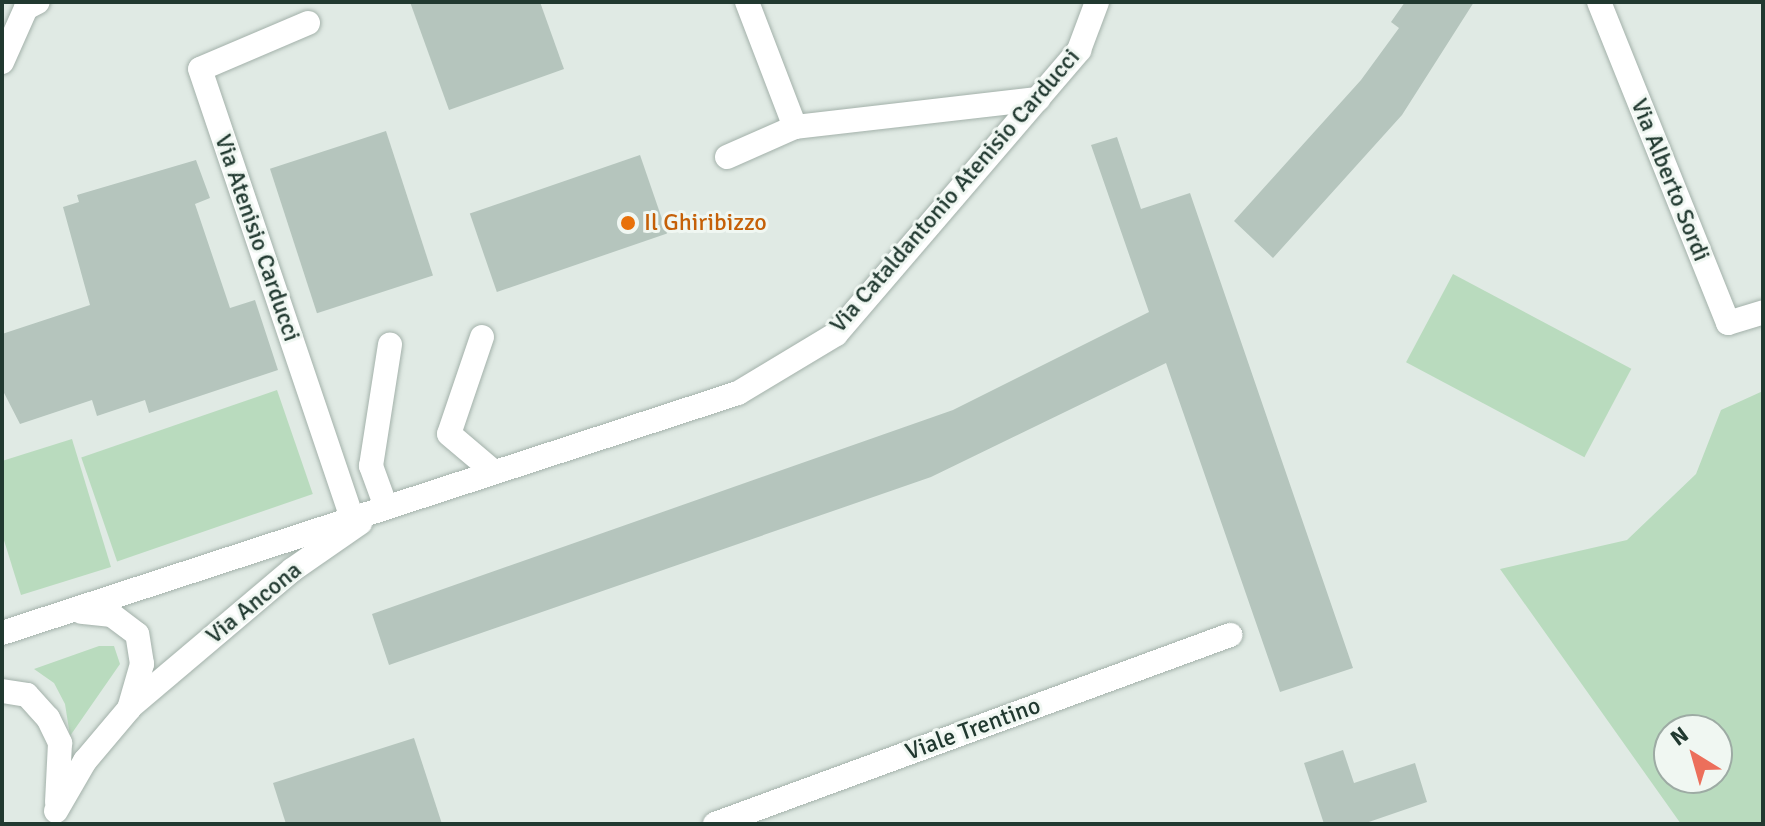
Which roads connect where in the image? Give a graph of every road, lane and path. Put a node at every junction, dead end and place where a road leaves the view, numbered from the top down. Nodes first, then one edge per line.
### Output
1 (38, 2) edge
2 (747, 2) edge
3 (1097, 2) edge
4 (1599, 2) edge
5 (308, 23) dead end
6 (2, 62) edge
7 (1038, 99) junction
8 (795, 127) junction
9 (727, 157) dead end
10 (1763, 312) edge
11 (482, 337) dead end
12 (390, 344) dead end
13 (494, 472) junction
14 (386, 507) junction
15 (352, 517) junction
16 (75, 611) junction
17 (2, 633) edge
18 (1230, 635) dead end
19 (2, 648) edge
20 (2, 691) edge
21 (129, 709) junction
22 (57, 818) edge
23 (715, 824) edge

1 - 6 street
2 - 8 street
3 - 7 street, Via Cataldantonio Atenisio Carducci
4 - 10 street, Via Alberto Sordi
5 - 15 street, Via Atenisio Carducci
7 - 8 street
7 - 13 street, Via Cataldantonio Atenisio Carducci
8 - 9 street
11 - 13 street
12 - 14 street
13 - 14 street, Via Cataldantonio Atenisio Carducci
14 - 15 street
14 - 21 street, Via Ancona
15 - 16 street
16 - 17 street
16 - 19 street
16 - 21 street
18 - 23 street, Viale Trentino
20 - 22 street
21 - 22 street

